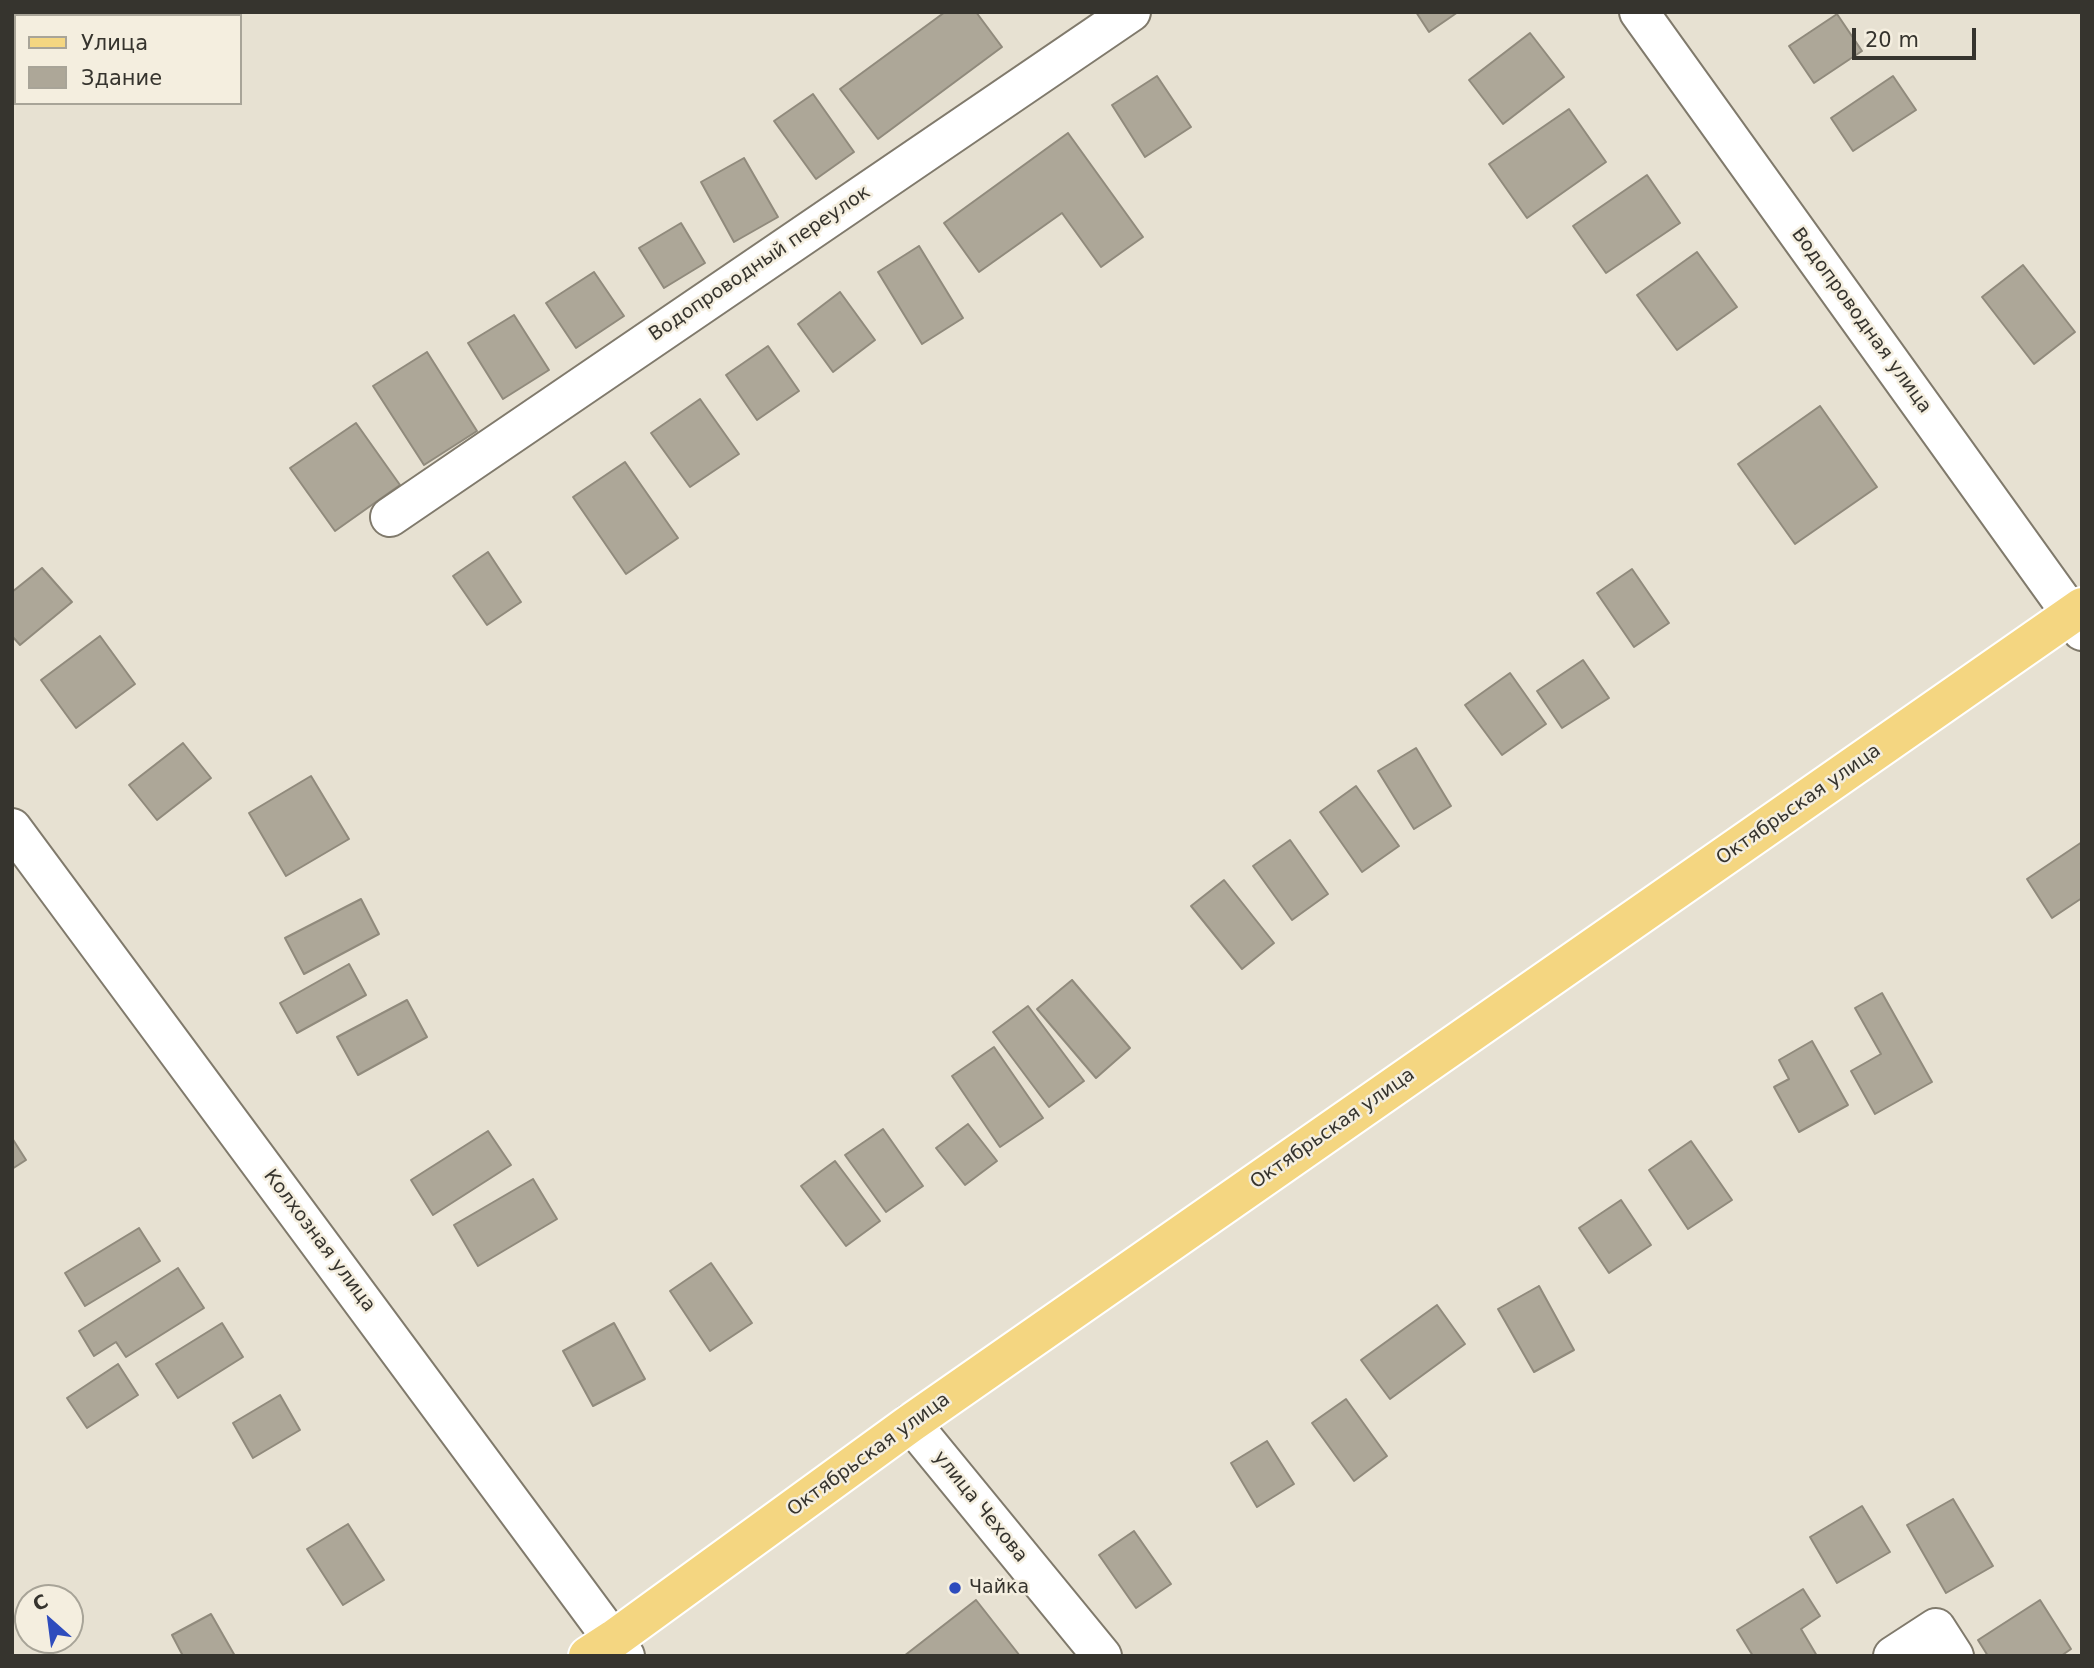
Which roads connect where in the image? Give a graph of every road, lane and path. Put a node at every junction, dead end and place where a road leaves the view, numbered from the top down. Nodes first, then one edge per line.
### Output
1 (1131, 12) edge
2 (1639, 12) edge
3 (390, 517) dead end
4 (2079, 618) edge
5 (12, 828) edge
6 (911, 1423) junction
7 (609, 1650) edge
8 (1102, 1656) edge
9 (1894, 1656) edge
10 (1954, 1656) edge

1 - 3 street, Водопроводный переулок
2 - 4 street, Водопроводная улица
4 - 6 main road, Октябрьская улица
5 - 7 street, Колхозная улица
6 - 7 main road, Октябрьская улица
6 - 8 street, улица Чехова
9 - 10 street

